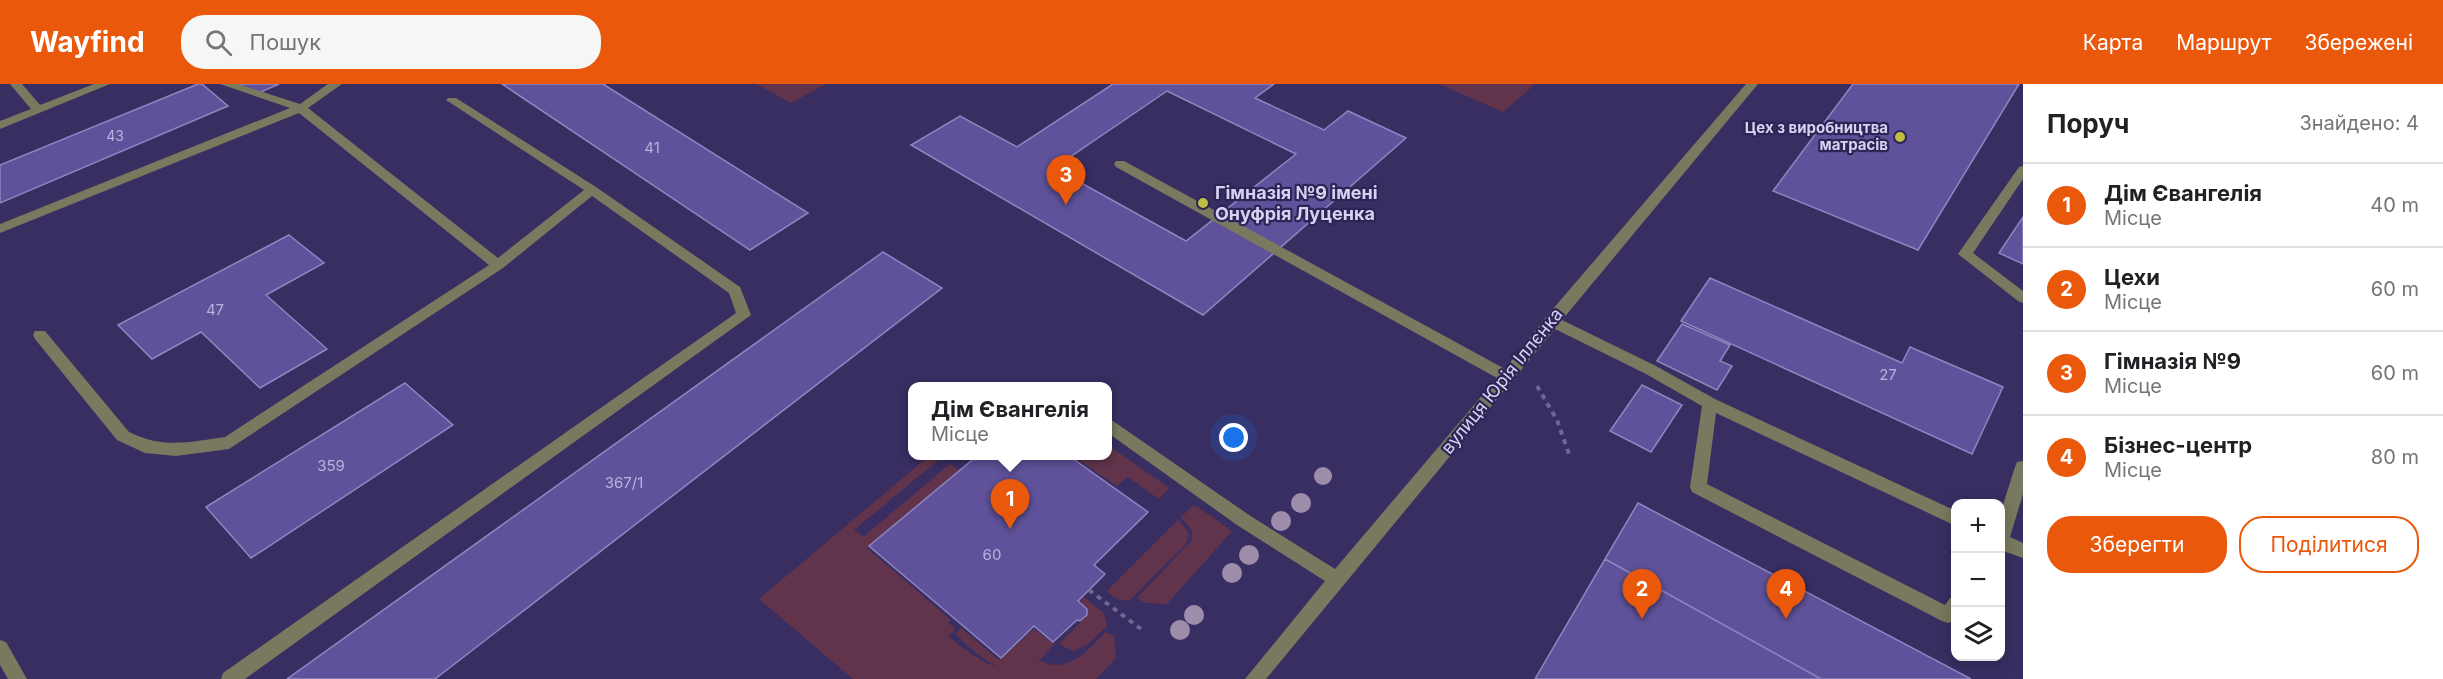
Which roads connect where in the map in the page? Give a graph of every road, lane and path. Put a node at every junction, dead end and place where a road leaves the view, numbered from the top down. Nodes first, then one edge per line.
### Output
1 (16, 84) edge
2 (104, 84) edge
3 (226, 84) edge
4 (336, 84) edge
5 (1752, 84) edge
6 (452, 100) dead end
7 (301, 108) junction
8 (38, 110) junction
9 (0, 125) edge
10 (1120, 164) dead end
11 (2021, 178) edge
12 (592, 190) junction
13 (0, 229) edge
14 (498, 264) junction
15 (2023, 298) edge
16 (1551, 321) junction
17 (40, 335) dead end
18 (1508, 376) junction
19 (1538, 386) dead end
20 (1710, 403) junction
21 (1112, 428) edge
22 (1570, 457) dead end
23 (2023, 467) edge
24 (1951, 517) edge
25 (2005, 528) edge
26 (2005, 543) edge
27 (2023, 551) edge
28 (1337, 579) junction
29 (1089, 590) dead end
30 (1954, 607) edge
31 (1141, 628) dead end
32 (0, 648) edge
33 (18, 679) edge
34 (230, 679) edge
35 (1254, 679) edge

1 - 8 street
2 - 8 street
3 - 7 street
4 - 7 street
5 - 16 street, вулиця Юрія Іллєнка
6 - 12 street
7 - 13 street
7 - 14 street
8 - 9 street
10 - 18 street
11 - 15 street
12 - 14 street
12 - 34 street
14 - 17 street
16 - 18 street, вулиця Юрія Іллєнка
16 - 20 street
18 - 28 street, вулиця Юрія Іллєнка
19 - 22 path
20 - 24 street
20 - 30 street
21 - 28 street
23 - 25 street
26 - 27 street
28 - 35 street, вулиця Юрія Іллєнка
29 - 31 path
32 - 33 street

